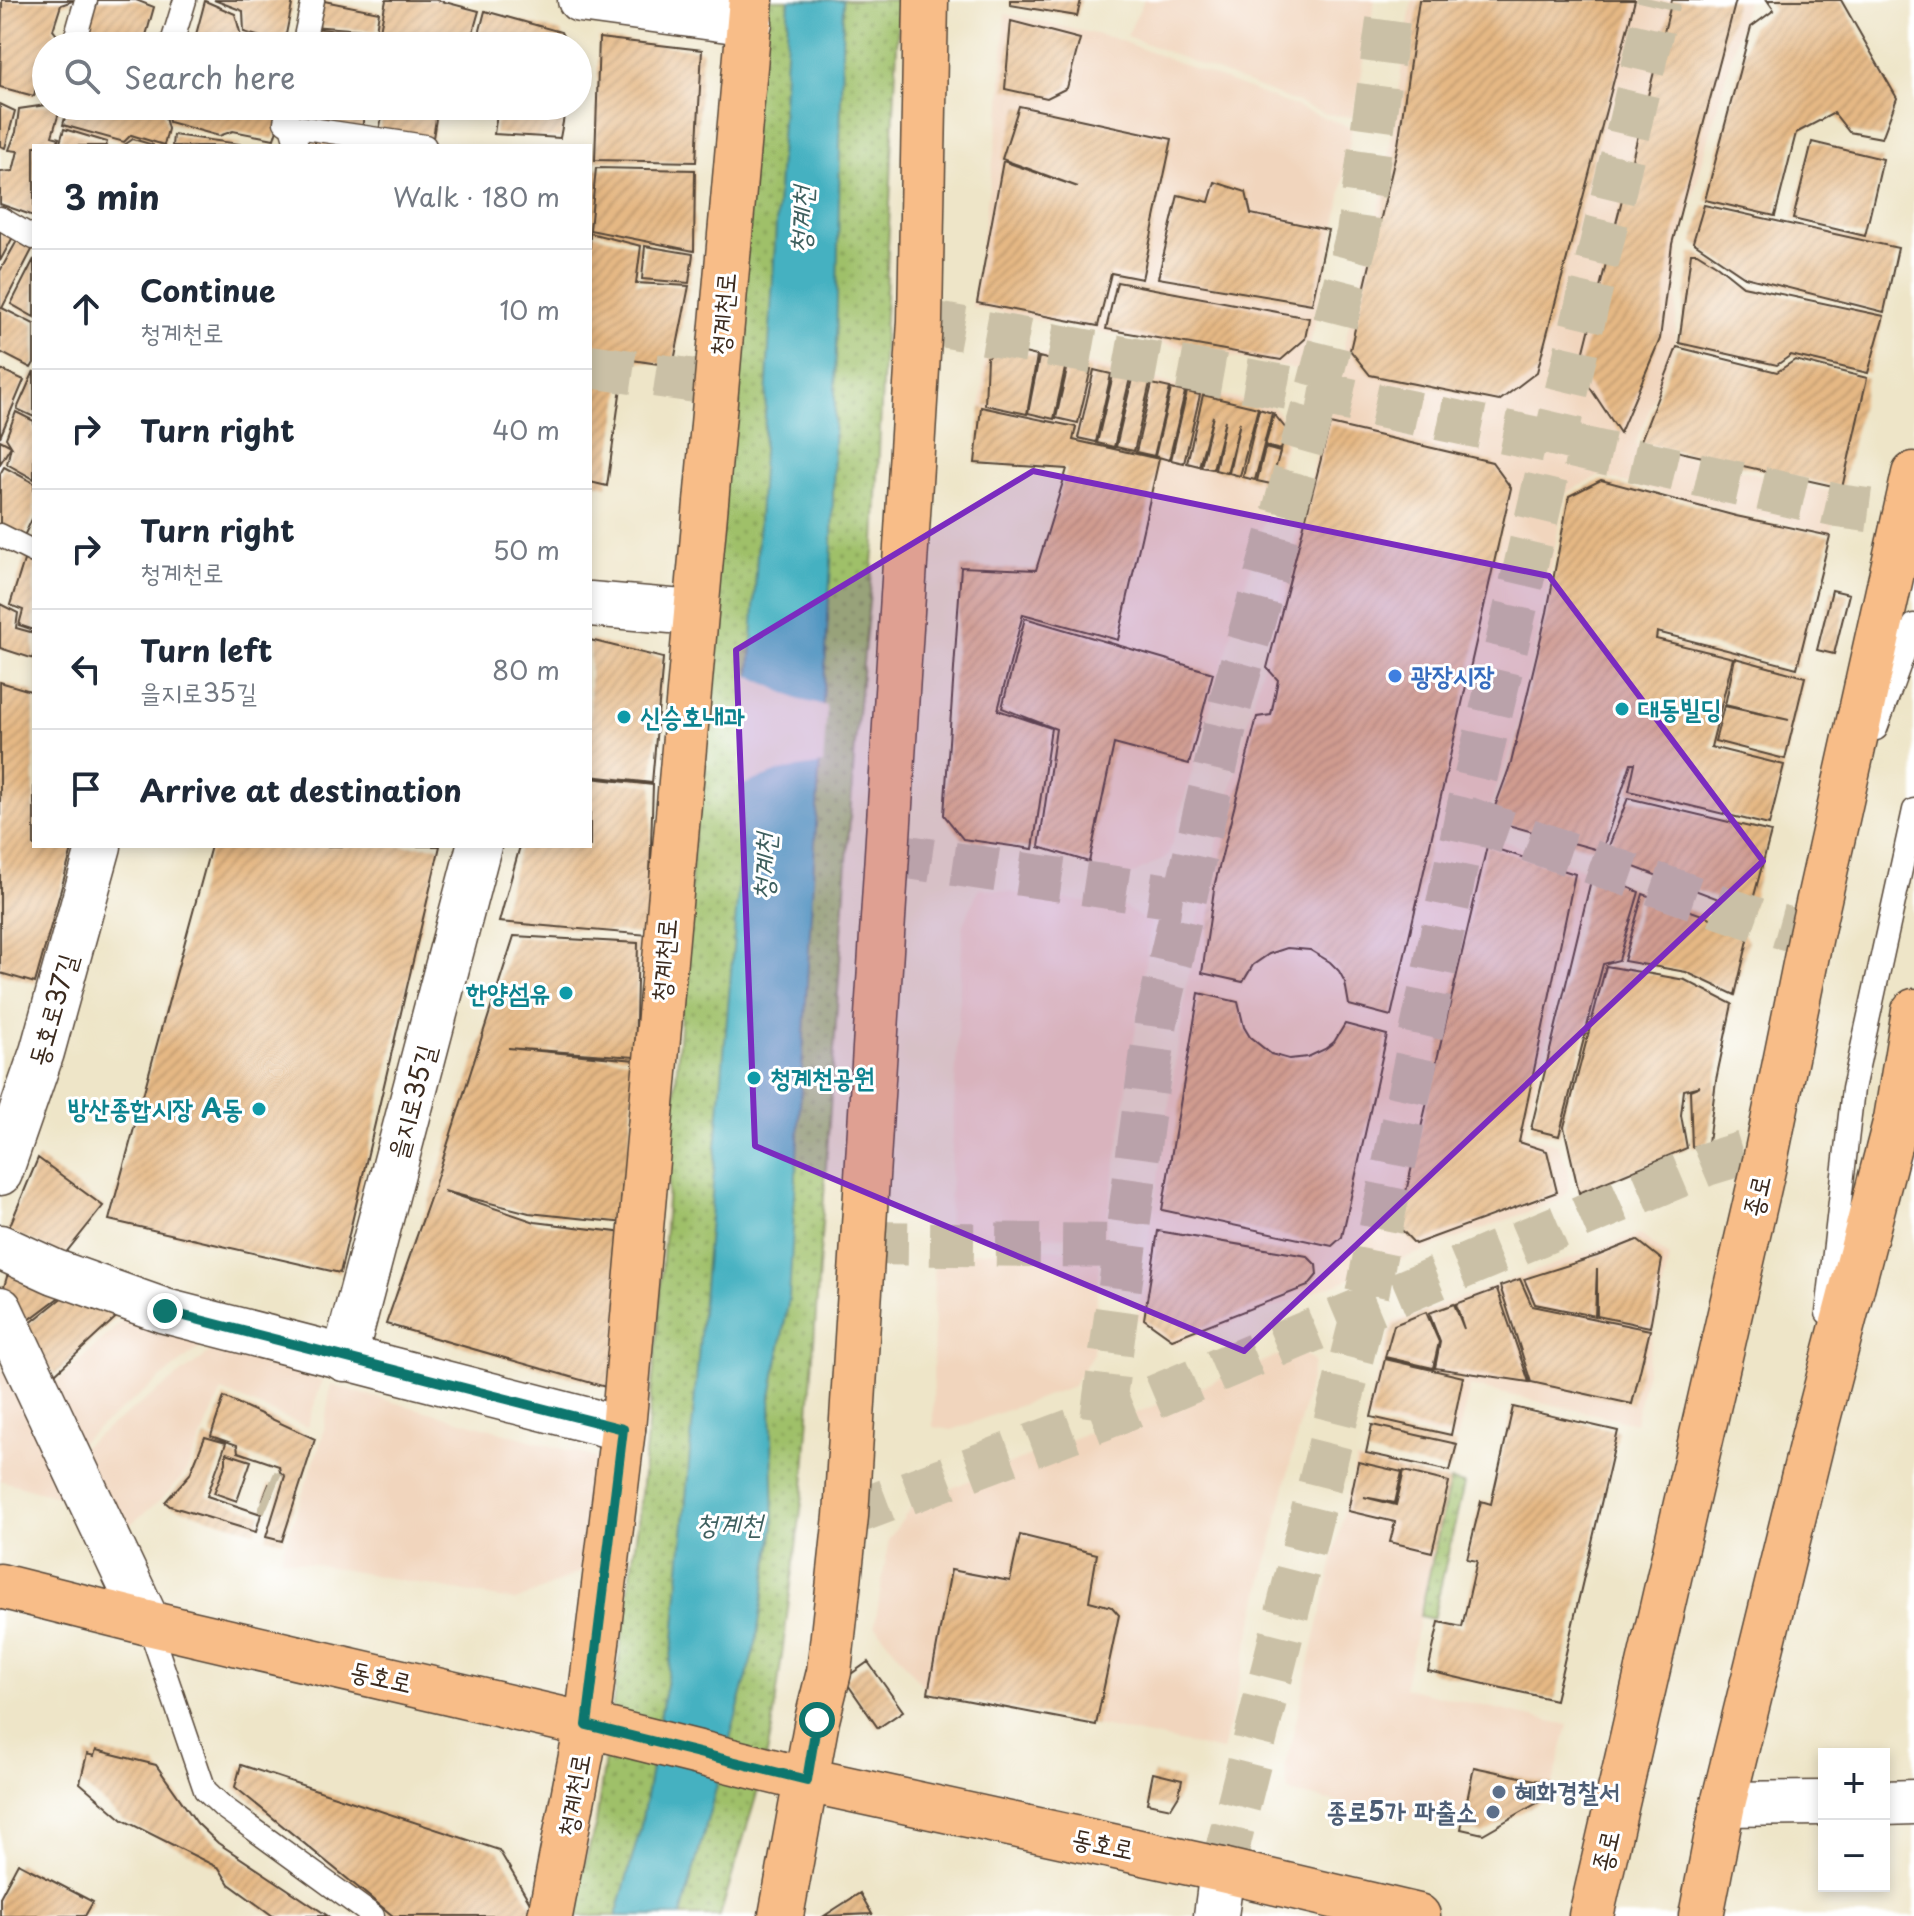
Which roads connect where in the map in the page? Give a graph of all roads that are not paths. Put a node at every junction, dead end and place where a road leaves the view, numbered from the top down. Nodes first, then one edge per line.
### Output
1 (86, 0) edge
2 (185, 0) edge
3 (313, 0) edge
4 (580, 0) edge
5 (926, 0) edge
6 (751, 11) edge
7 (77, 32) edge
8 (175, 32) edge
9 (306, 32) edge
10 (292, 126) edge
11 (412, 144) edge
12 (0, 218) edge
13 (32, 237) edge
14 (1914, 474) edge
15 (0, 535) edge
16 (32, 551) edge
17 (592, 604) edge
18 (694, 613) junction
19 (1914, 625) edge
20 (1914, 810) edge
21 (98, 848) edge
22 (478, 848) edge
23 (1825, 870) junction
24 (1914, 1011) edge
25 (1905, 1119) edge
26 (0, 1173) edge
27 (0, 1247) edge
28 (0, 1309) edge
29 (344, 1359) junction
30 (623, 1429) junction
31 (1813, 1438) junction
32 (0, 1586) edge
33 (148, 1623) junction
34 (600, 1728) junction
35 (797, 1777) junction
36 (1914, 1802) edge
37 (1818, 1803) edge
38 (1890, 1803) edge
39 (1723, 1804) junction
40 (1222, 1870) junction
41 (373, 1916) edge
42 (550, 1916) edge
43 (781, 1916) edge
44 (1216, 1916) edge
45 (1418, 1916) edge
46 (1591, 1916) edge
47 (1701, 1916) edge

1 - 7 lane
2 - 8 lane
3 - 9 lane
4 - 6 street
5 - 35 main road
6 - 18 main road, 청계천로
10 - 11 lane
12 - 13 lane
14 - 23 main road, 종로
15 - 16 lane
17 - 18 street
18 - 30 main road, 청계천로
19 - 23 lane
20 - 31 lane
21 - 26 street, 동호로37길
22 - 29 street, 을지로35길
23 - 46 main road, 종로
24 - 25 main road
25 - 31 main road
27 - 29 street
28 - 33 street
29 - 30 street
30 - 34 main road, 청계천로
31 - 39 main road
32 - 33 main road, 동호로
33 - 34 main road, 동호로
33 - 41 lane
34 - 35 main road, 동호로
34 - 42 main road, 청계천로
35 - 40 main road, 동호로
35 - 43 main road
36 - 38 street
37 - 39 street
39 - 47 main road
40 - 44 street
40 - 45 main road, 동호로

